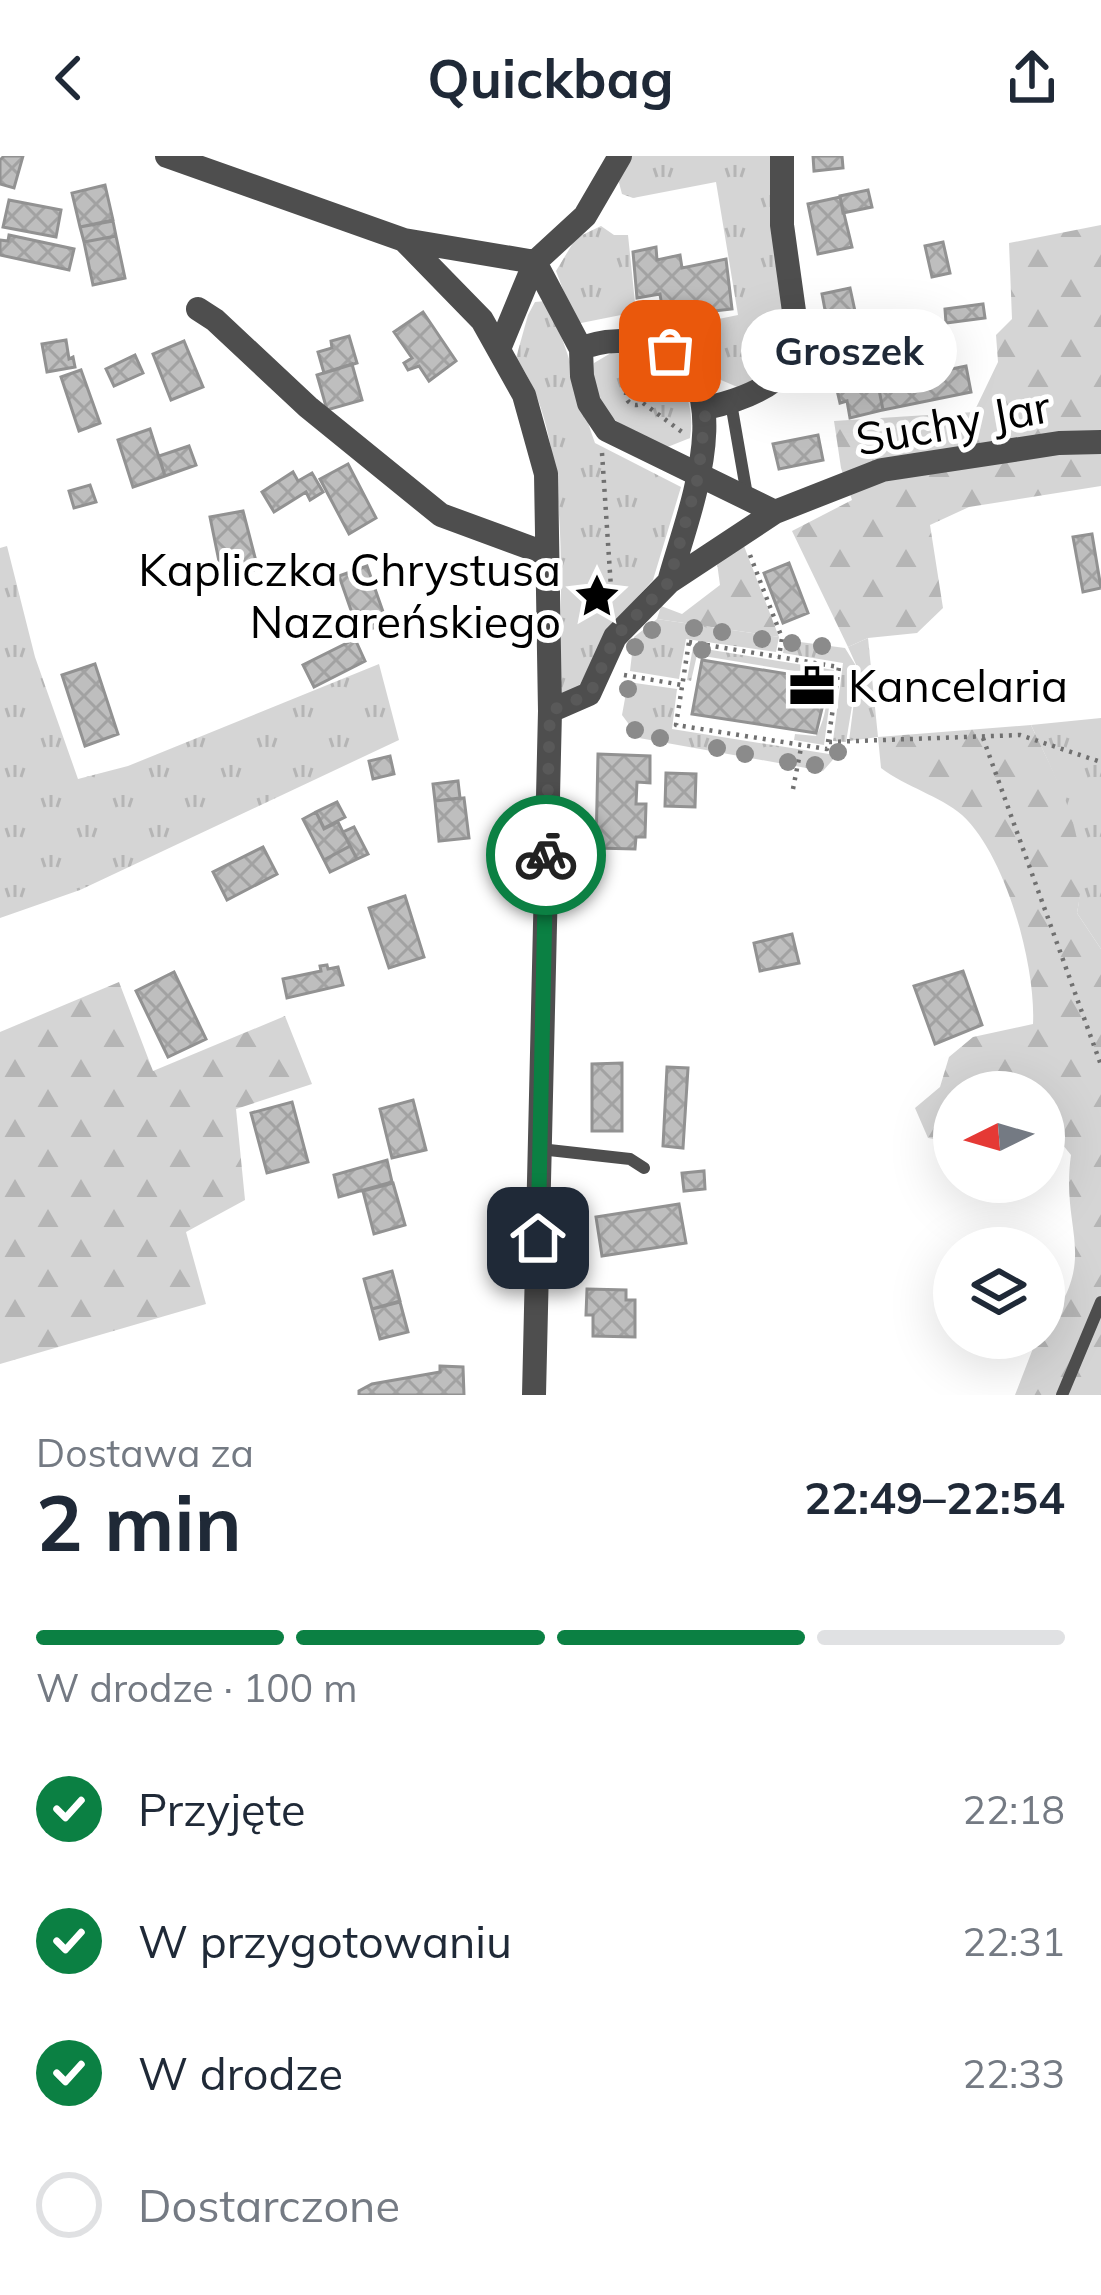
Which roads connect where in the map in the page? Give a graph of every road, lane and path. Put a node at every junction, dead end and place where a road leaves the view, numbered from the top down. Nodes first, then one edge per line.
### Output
1 (167, 156) edge
2 (620, 156) edge
3 (782, 156) edge
4 (404, 240) junction
5 (535, 262) junction
6 (198, 309) dead end
7 (499, 350) junction
8 (581, 350) junction
9 (643, 403) dead end
10 (718, 405) junction
11 (607, 430) junction
12 (1101, 442) edge
13 (702, 448) junction
14 (698, 477) junction
15 (748, 502) junction
16 (775, 512) junction
17 (741, 533) junction
18 (547, 554) junction
19 (669, 582) junction
20 (615, 637) junction
21 (779, 657) junction
22 (628, 676) dead end
23 (682, 686) junction
24 (550, 711) junction
25 (983, 738) junction
26 (828, 742) junction
27 (802, 745) junction
28 (1101, 763) edge
29 (794, 789) dead end
30 (1101, 1065) edge
31 (540, 1149) junction
32 (644, 1168) dead end
33 (1101, 1302) edge
34 (534, 1395) edge
35 (1062, 1395) edge

1 - 4 street
2 - 5 street
3 - 10 street
4 - 5 street
4 - 7 street
5 - 7 street
5 - 8 street
6 - 18 street
7 - 18 street
8 - 10 street
8 - 11 street
9 - 13 path
10 - 13 street
10 - 15 lane
11 - 14 street
11 - 20 path
12 - 16 street, Suchy Jar
13 - 14 street
14 - 15 street
14 - 19 street
15 - 16 street
16 - 17 street, Suchy Jar
17 - 19 street, Suchy Jar
17 - 21 path
18 - 24 street
19 - 20 street, Suchy Jar
20 - 24 street, Suchy Jar
21 - 23 path
21 - 26 path
22 - 23 path
23 - 27 path
24 - 31 street
25 - 26 path
25 - 28 path
25 - 30 path
26 - 27 path
27 - 29 path
31 - 32 lane
31 - 34 street
33 - 35 lane

